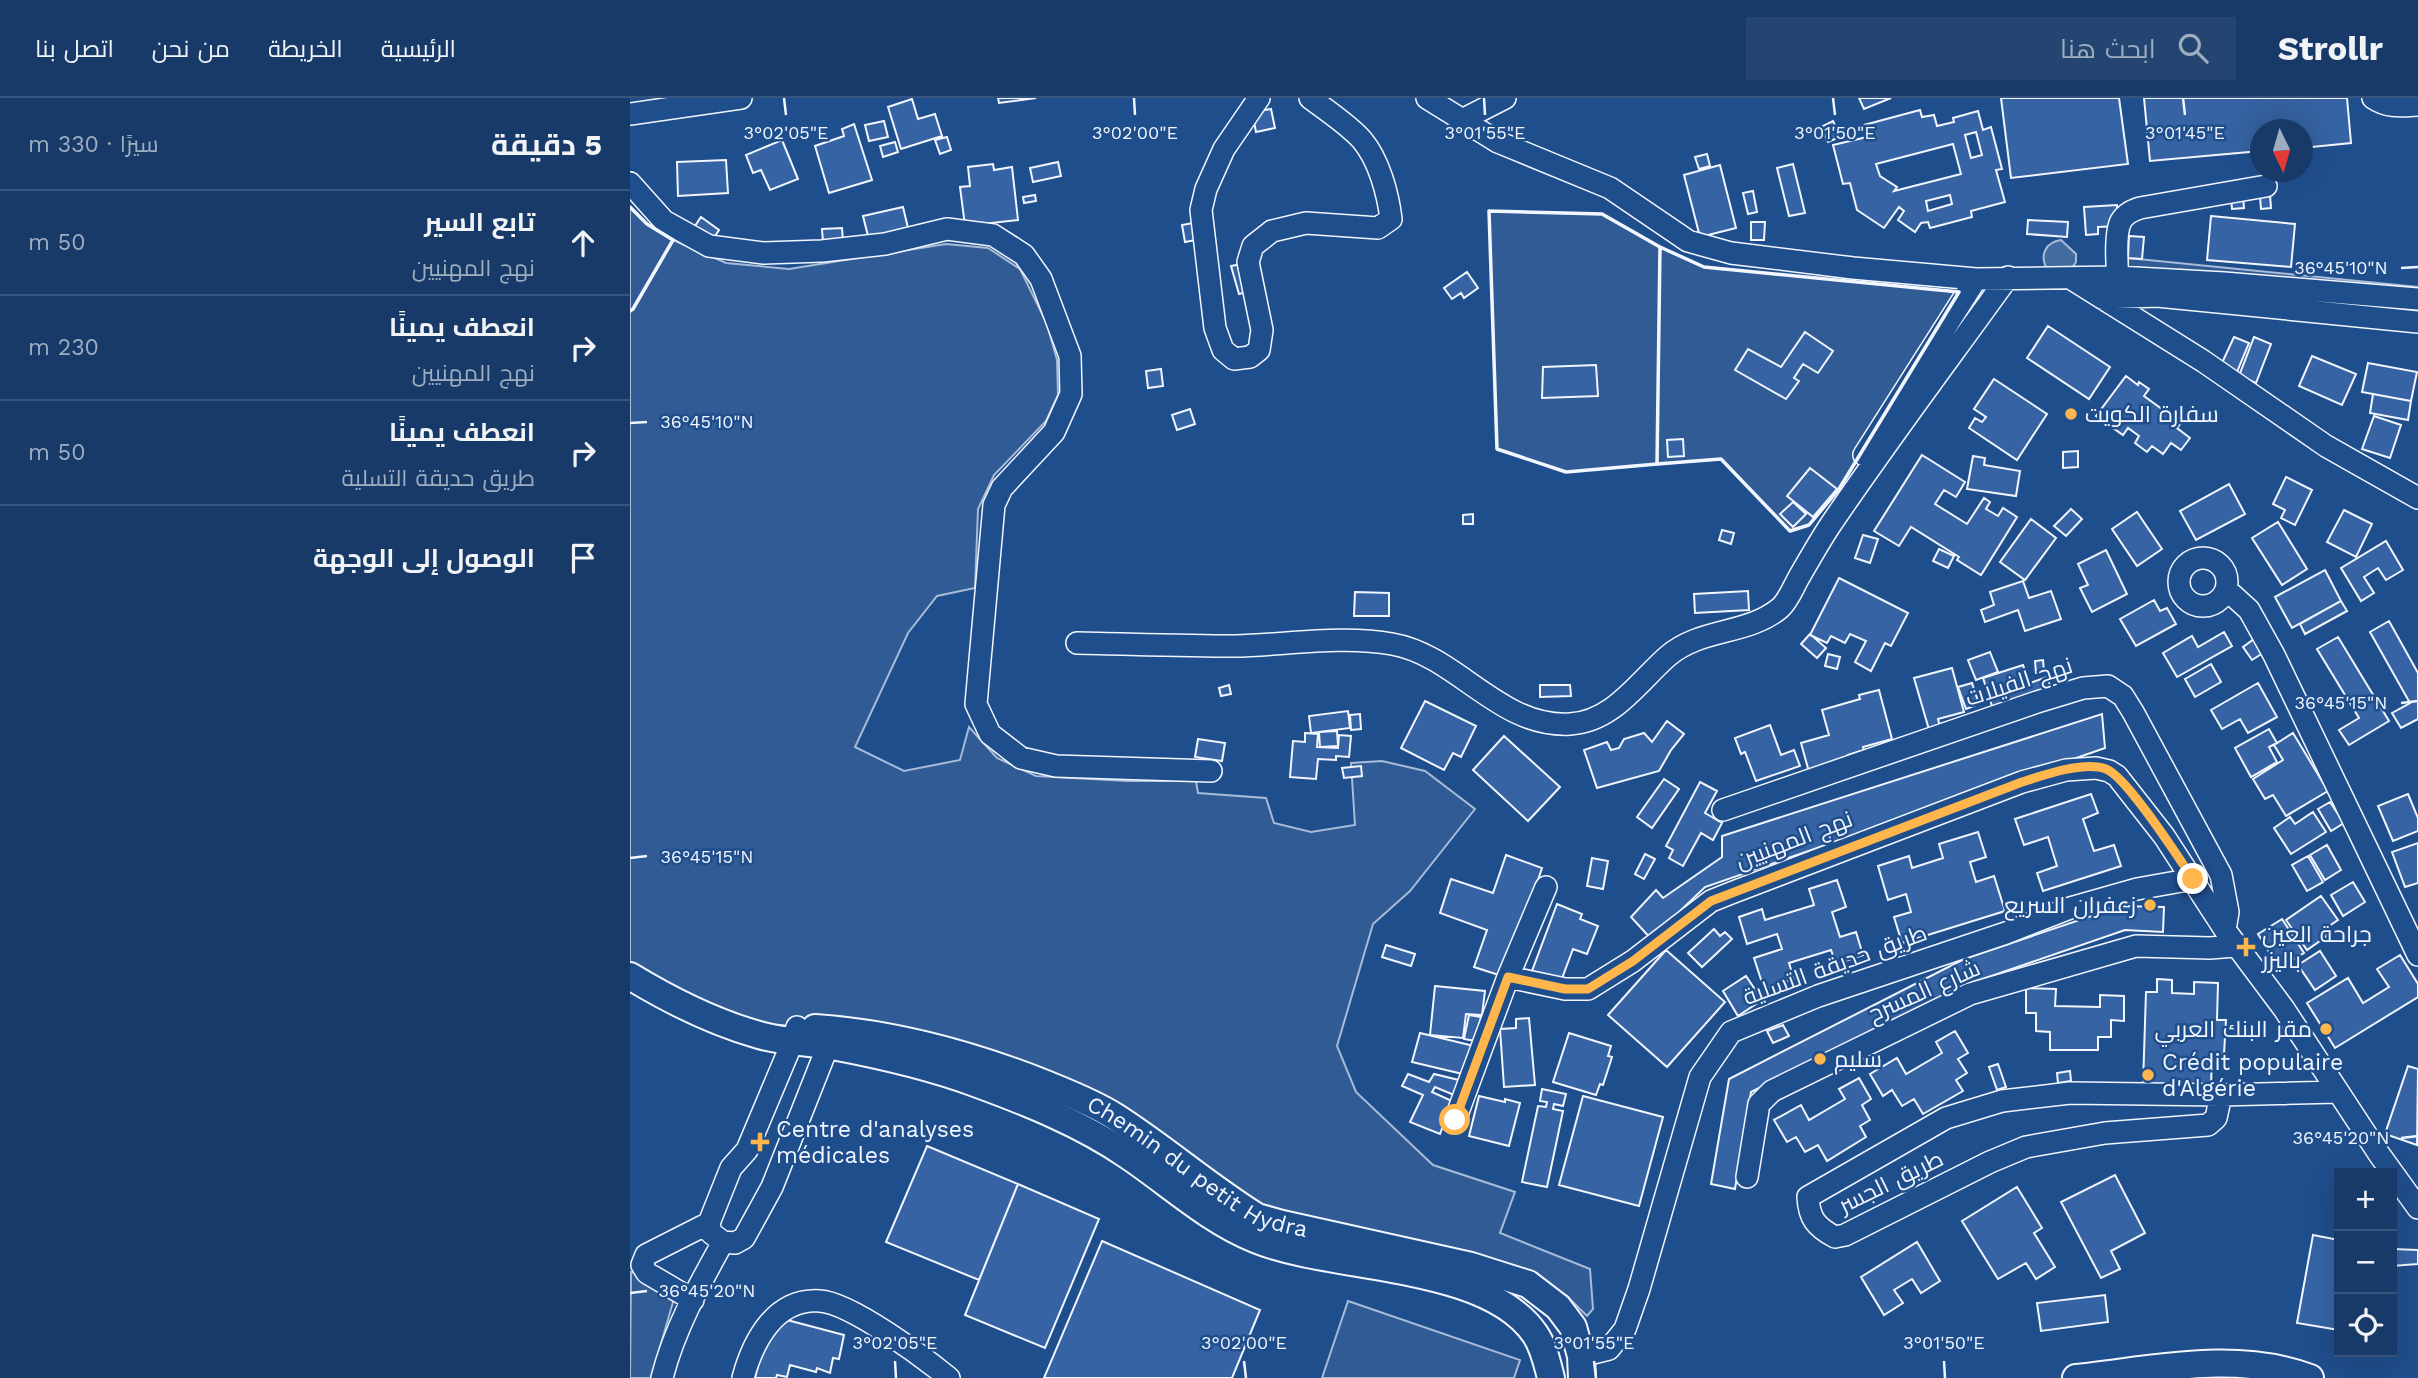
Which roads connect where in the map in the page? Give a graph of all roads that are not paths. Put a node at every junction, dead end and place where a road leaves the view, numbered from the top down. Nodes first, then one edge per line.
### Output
1 (741, 98) edge
2 (1259, 98) edge
3 (1310, 98) edge
4 (1427, 98) edge
5 (1505, 98) edge
6 (2373, 98) edge
7 (2418, 105) edge
8 (630, 114) edge
9 (1462, 120) junction
10 (630, 183) edge
11 (2266, 186) dead end
12 (2008, 277) junction
13 (1976, 279) junction
14 (2114, 290) junction
15 (2418, 299) edge
16 (2418, 323) edge
17 (2418, 498) edge
18 (1818, 543) junction
19 (2227, 590) dead end
20 (1077, 643) dead end
21 (1212, 771) dead end
22 (1723, 810) dead end
23 (2193, 879) junction
24 (1546, 887) dead end
25 (2230, 938) junction
26 (2418, 955) edge
27 (630, 976) edge
28 (1508, 977) junction
29 (794, 1035) junction
30 (831, 1037) junction
31 (2338, 1092) junction
32 (2221, 1095) junction
33 (1455, 1120) dead end
34 (1747, 1177) dead end
35 (2418, 1208) edge
36 (709, 1223) junction
37 (723, 1242) junction
38 (638, 1251) edge
39 (693, 1300) junction
40 (1581, 1367) edge
41 (662, 1378) edge
42 (743, 1378) edge
43 (949, 1378) edge
44 (1551, 1378) edge
45 (2076, 1378) edge
46 (2310, 1378) edge

1 - 8 street
2 - 3 street
4 - 9 street
5 - 9 street
6 - 7 street
9 - 13 street
10 - 21 street
11 - 14 street
12 - 13 street
12 - 14 street
12 - 18 street
13 - 18 street
14 - 15 street
14 - 16 street
14 - 17 street
18 - 20 street
19 - 26 street
22 - 25 street, نهج الفيلات
23 - 25 street
23 - 28 street, نهج المهنيين
23 - 40 street, طريق حديقة التسلية
24 - 28 street
25 - 31 street
25 - 34 street, شارع المسرح
27 - 29 main road, Chemin du petit Hydra
28 - 33 street
29 - 30 main road, Chemin du petit Hydra
29 - 36 street
30 - 37 street
30 - 40 main road, Chemin du petit Hydra
30 - 44 main road, Chemin du petit Hydra
31 - 32 street, طريق الجسر
31 - 35 street
32 - 32 street, طريق الجسر
36 - 37 street
36 - 38 street
37 - 39 street
38 - 39 street
39 - 41 street
42 - 43 street
45 - 46 main road

